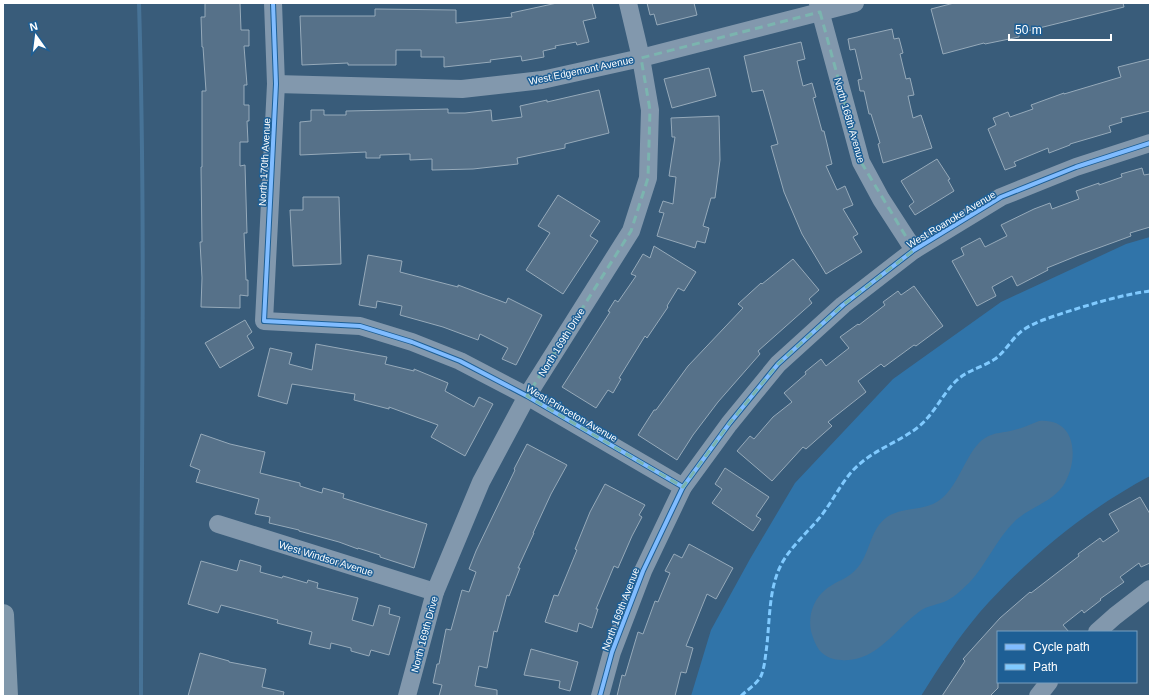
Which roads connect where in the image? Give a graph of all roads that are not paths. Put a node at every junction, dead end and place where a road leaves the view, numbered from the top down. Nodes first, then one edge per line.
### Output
1 (273, 3) edge
2 (628, 3) edge
3 (855, 3) edge
4 (819, 7) edge
5 (641, 58) junction
6 (276, 84) junction
7 (1150, 143) edge
8 (914, 250) junction
9 (264, 321) joint
10 (528, 396) junction
11 (683, 487) junction
12 (218, 524) dead end
13 (1150, 589) edge
14 (435, 592) junction
15 (3, 615) edge
16 (1098, 631) edge
17 (1049, 683) edge
18 (7, 696) edge
19 (408, 696) edge
20 (600, 696) edge
21 (1038, 696) edge

1 - 6 street, North 170th Avenue
2 - 5 street, North 169th Drive
3 - 4 street, West Edgemont Avenue
4 - 5 street, West Edgemont Avenue
4 - 8 street, North 168th Avenue
5 - 6 street, West Edgemont Avenue
5 - 10 street, North 169th Drive
6 - 9 street, North 170th Avenue
7 - 8 street, West Roanoke Avenue
8 - 11 street, West Roanoke Avenue
9 - 10 street, West Princeton Avenue
10 - 11 street, West Princeton Avenue
10 - 14 street, North 169th Drive
11 - 20 street, North 169th Avenue
12 - 14 street, West Windsor Avenue
13 - 16 street
14 - 19 street, North 169th Drive
15 - 18 highway
17 - 21 street

